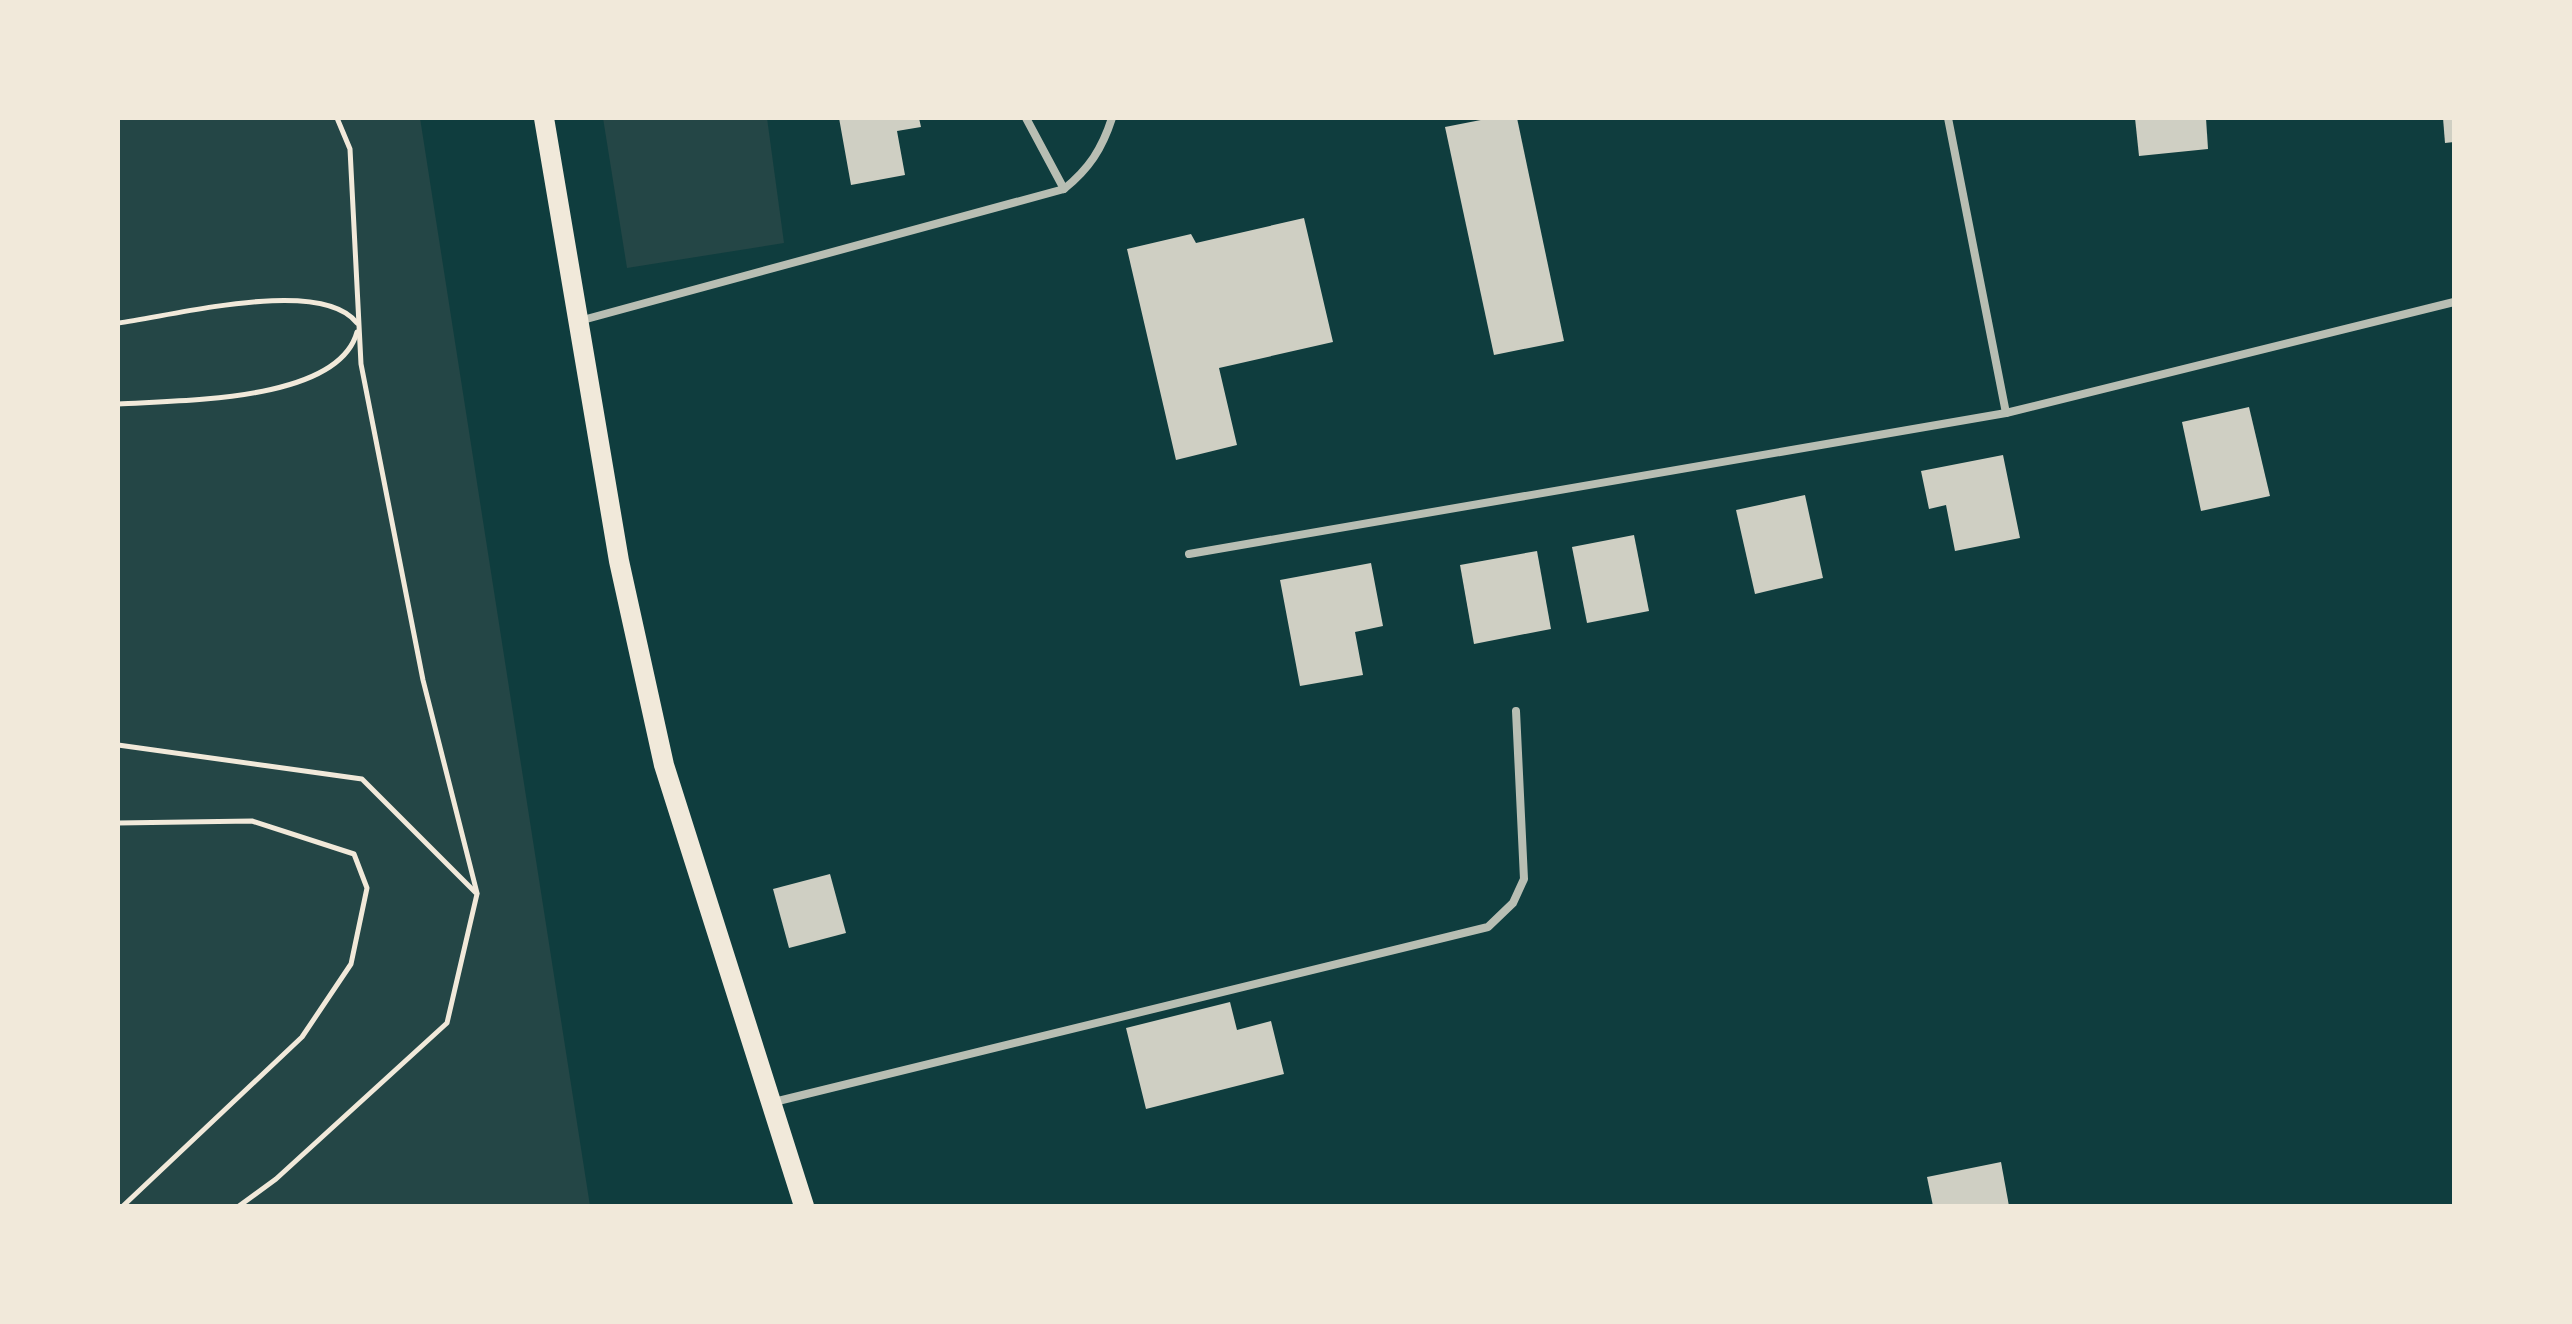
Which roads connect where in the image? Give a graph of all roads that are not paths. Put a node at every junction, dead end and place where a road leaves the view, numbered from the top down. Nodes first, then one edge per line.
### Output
1 (544, 118) edge
2 (1026, 118) edge
3 (1112, 118) edge
4 (1948, 118) edge
5 (1064, 189) junction
6 (2454, 302) edge
7 (578, 321) junction
8 (2006, 413) junction
9 (1189, 554) dead end
10 (1516, 711) dead end
11 (769, 1103) junction
12 (804, 1206) edge

1 - 7 main road
2 - 5 street
3 - 5 street
4 - 8 street
5 - 7 street
6 - 8 street
7 - 11 main road
8 - 9 street
10 - 11 street
11 - 12 main road

